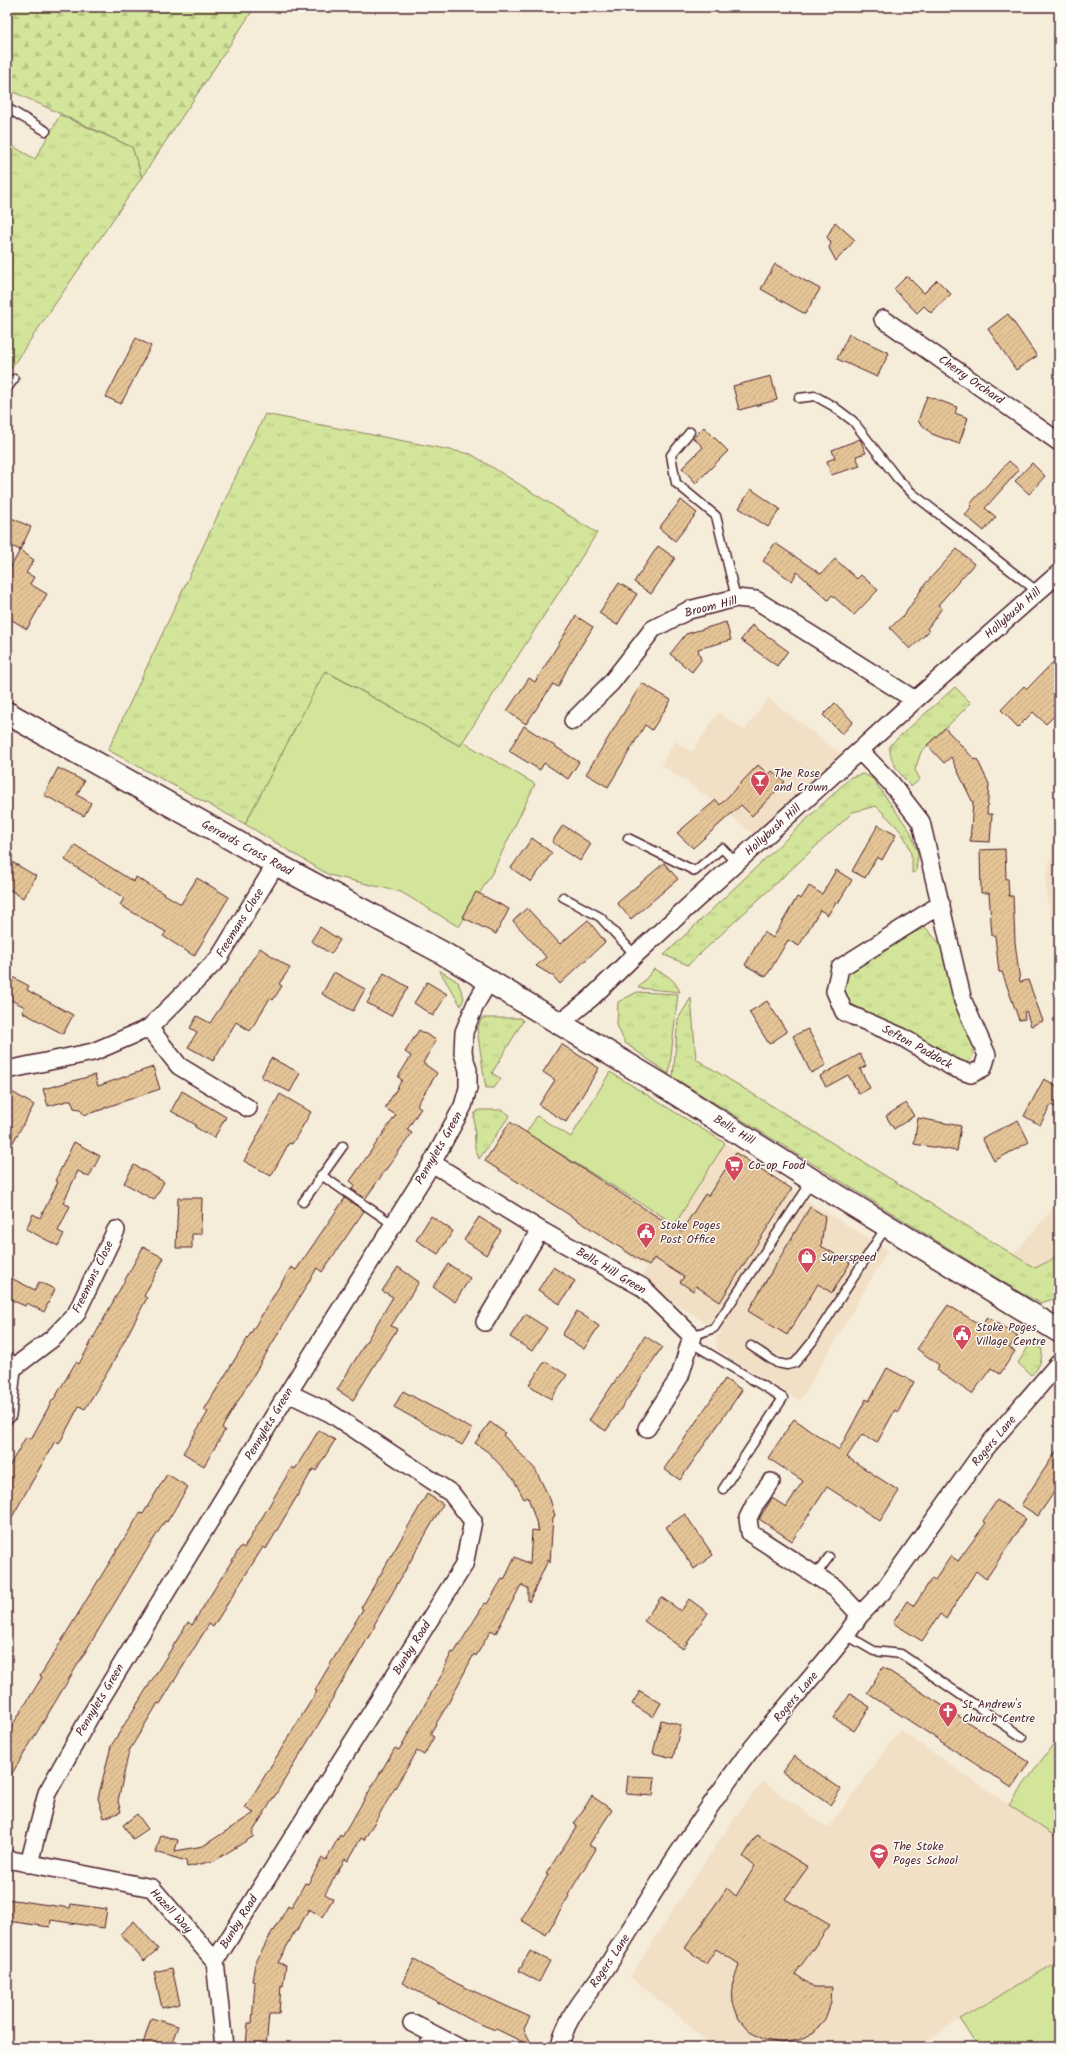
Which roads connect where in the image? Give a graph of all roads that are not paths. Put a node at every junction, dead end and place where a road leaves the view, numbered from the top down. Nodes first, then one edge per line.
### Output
1 (7, 108) edge
2 (46, 131) dead end
3 (883, 318) dead end
4 (14, 379) dead end
5 (7, 388) edge
6 (799, 398) dead end
7 (690, 432) dead end
8 (1059, 442) edge
9 (1059, 573) edge
10 (1038, 592) junction
11 (736, 598) junction
12 (915, 700) junction
13 (7, 713) edge
14 (573, 721) dead end
15 (860, 750) junction
16 (628, 838) dead end
17 (736, 863) junction
18 (276, 864) junction
19 (563, 897) dead end
20 (942, 904) junction
21 (635, 955) junction
22 (489, 981) junction
23 (559, 1024) junction
24 (149, 1028) junction
25 (7, 1070) edge
26 (248, 1108) dead end
27 (343, 1146) dead end
28 (432, 1164) junction
29 (322, 1176) junction
30 (812, 1180) junction
31 (303, 1202) dead end
32 (394, 1225) junction
33 (887, 1225) junction
34 (116, 1230) dead end
35 (540, 1230) junction
36 (485, 1322) dead end
37 (1059, 1331) edge
38 (691, 1339) junction
39 (751, 1346) dead end
40 (1059, 1364) edge
41 (10, 1365) edge
42 (288, 1393) junction
43 (7, 1415) edge
44 (647, 1428) dead end
45 (771, 1482) dead end
46 (723, 1489) dead end
47 (828, 1557) dead end
48 (815, 1576) junction
49 (860, 1615) junction
50 (846, 1635) junction
51 (1022, 1736) dead end
52 (7, 1859) edge
53 (29, 1864) junction
54 (215, 1961) junction
55 (412, 2023) dead end
56 (432, 2042) edge
57 (224, 2047) edge
58 (458, 2047) edge
59 (560, 2047) edge

1 - 2 lane
3 - 8 street, Cherry Orchard
4 - 5 lane
6 - 10 lane
7 - 11 lane
9 - 10 street, Hollybush Hill
10 - 12 street, Hollybush Hill
11 - 12 street, Broom Hill
11 - 14 street, Broom Hill
12 - 15 street, Hollybush Hill
13 - 18 main road, Gerrards Cross Road
15 - 17 street, Hollybush Hill
15 - 20 street, Sefton Paddock
16 - 17 lane
17 - 21 street, Hollybush Hill
18 - 22 main road, Gerrards Cross Road
18 - 24 street, Freemans Close
19 - 21 lane
20 - 20 street, Sefton Paddock
21 - 23 street, Hollybush Hill
22 - 23 main road, Bells Hill
22 - 28 street, Pennylets Green
23 - 30 main road, Bells Hill
24 - 25 street, Freemans Close
24 - 26 street
27 - 29 lane
28 - 32 street, Pennylets Green
28 - 35 street, Bells Hill Green
29 - 31 lane
29 - 32 lane
30 - 33 main road, Bells Hill
30 - 38 lane
32 - 42 street, Pennylets Green
33 - 37 main road, Bells Hill
33 - 39 lane
34 - 41 street, Freemans Close
35 - 36 street
35 - 38 street, Bells Hill Green
38 - 44 street
38 - 46 lane
40 - 49 street, Rogers Lane
41 - 43 street, Freemans Close
42 - 53 street, Pennylets Green
42 - 54 street, Bunby Road
45 - 48 street
47 - 48 lane
48 - 49 street
49 - 50 street, Rogers Lane
50 - 51 lane
50 - 59 street, Rogers Lane
52 - 53 street, Hazell Way
53 - 54 street, Hazell Way
54 - 57 street
55 - 56 street
56 - 58 street

